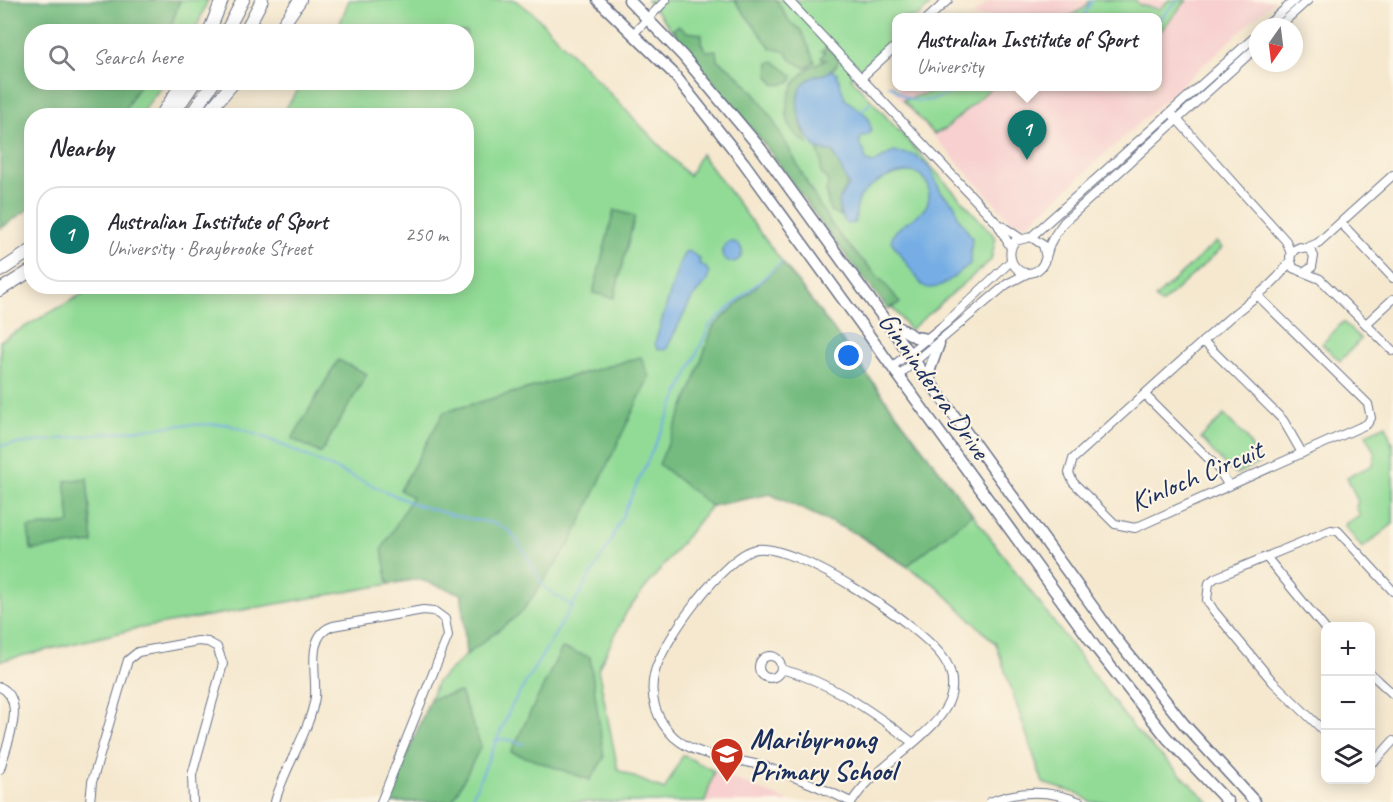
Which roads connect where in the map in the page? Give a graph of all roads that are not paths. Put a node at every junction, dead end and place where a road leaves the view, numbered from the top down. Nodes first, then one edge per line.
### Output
1 (222, 0) edge
2 (243, 0) edge
3 (262, 0) edge
4 (300, 0) edge
5 (598, 0) edge
6 (629, 0) edge
7 (666, 0) edge
8 (788, 0) edge
9 (948, 0) edge
10 (1295, 0) edge
11 (1308, 0) edge
12 (934, 13) edge
13 (648, 18) junction
14 (1275, 18) edge
15 (1288, 18) edge
16 (212, 24) edge
17 (230, 24) edge
18 (249, 24) edge
19 (284, 24) edge
20 (633, 34) junction
21 (1249, 42) edge
22 (892, 50) edge
23 (1249, 54) edge
24 (862, 77) junction
25 (178, 90) edge
26 (189, 90) edge
27 (208, 90) edge
28 (227, 90) edge
29 (166, 108) edge
30 (177, 108) edge
31 (196, 108) edge
32 (211, 108) edge
33 (1170, 113) junction
34 (1176, 120) junction
35 (1393, 175) edge
36 (996, 222) junction
37 (1341, 223) junction
38 (1031, 237) junction
39 (1020, 238) junction
40 (1286, 241) junction
41 (1318, 243) junction
42 (1303, 247) junction
43 (1011, 248) junction
44 (24, 255) edge
45 (1291, 257) junction
46 (1046, 258) junction
47 (1314, 260) junction
48 (1011, 261) junction
49 (0, 271) edge
50 (1300, 271) junction
51 (1028, 273) junction
52 (1282, 274) junction
53 (24, 275) edge
54 (1393, 278) edge
55 (1320, 279) junction
56 (0, 290) edge
57 (1257, 295) junction
58 (1393, 299) edge
59 (886, 320) junction
60 (1366, 324) junction
61 (927, 339) junction
62 (1203, 341) junction
63 (939, 344) junction
64 (1393, 351) edge
65 (913, 358) junction
66 (896, 370) junction
67 (930, 382) junction
68 (1144, 394) junction
69 (1302, 453) junction
70 (1229, 486) junction
71 (1267, 558) junction
72 (1393, 591) edge
73 (1321, 624) edge
74 (781, 669) dead end
75 (1374, 676) edge
76 (0, 687) edge
77 (1393, 694) edge
78 (1323, 730) edge
79 (1393, 741) edge
80 (912, 742) junction
81 (1375, 759) edge
82 (0, 769) edge
83 (1003, 800) edge
84 (90, 802) edge
85 (193, 802) edge
86 (275, 802) edge
87 (381, 802) edge
88 (852, 802) edge
89 (990, 802) edge
90 (1080, 802) edge
91 (1227, 802) edge
92 (1255, 802) edge

1 - 16 highway
2 - 17 highway
3 - 18 highway
4 - 19 highway
5 - 20 main road, Ginninderra Drive
6 - 13 main road, Ginninderra Drive
7 - 13 street
8 - 24 street
9 - 12 street
10 - 14 street
11 - 15 street
13 - 20 street
13 - 59 main road, Ginninderra Drive
20 - 66 main road, Ginninderra Drive
21 - 33 street
22 - 24 street
23 - 34 street
24 - 36 street
25 - 29 highway
26 - 30 highway
27 - 31 highway
28 - 32 highway
33 - 34 street
33 - 38 street
34 - 40 street
34 - 46 street
35 - 37 street
36 - 39 street
36 - 43 street
37 - 41 street
37 - 54 street
38 - 39 street
38 - 46 street
39 - 43 street
40 - 42 street
40 - 45 street
41 - 42 street
41 - 47 street
42 - 45 street
42 - 47 street
43 - 48 street
44 - 49 highway
45 - 50 street
45 - 52 street, Kinloch Circuit
46 - 51 street
47 - 50 street
47 - 55 street
48 - 51 street
48 - 61 street
50 - 52 street, Kinloch Circuit
50 - 55 street
51 - 63 street
52 - 57 street, Kinloch Circuit
53 - 56 highway
55 - 60 street
57 - 62 street, Kinloch Circuit
57 - 69 street, Kinloch Circuit
58 - 60 street
59 - 61 main road
59 - 65 main road, Ginninderra Drive
60 - 64 street
61 - 65 street
62 - 68 street, Kinloch Circuit
62 - 69 street
63 - 65 street
63 - 67 main road
65 - 66 street
65 - 67 main road, Ginninderra Drive
66 - 91 main road, Ginninderra Drive
67 - 92 main road, Ginninderra Drive
68 - 70 street
68 - 70 street, Kinloch Circuit
69 - 70 street, Kinloch Circuit
71 - 72 street
71 - 73 street
71 - 78 street
74 - 80 street
75 - 77 street
76 - 82 street
79 - 81 street
80 - 88 street
80 - 88 street
83 - 89 street
83 - 90 street
84 - 85 street
86 - 87 street

